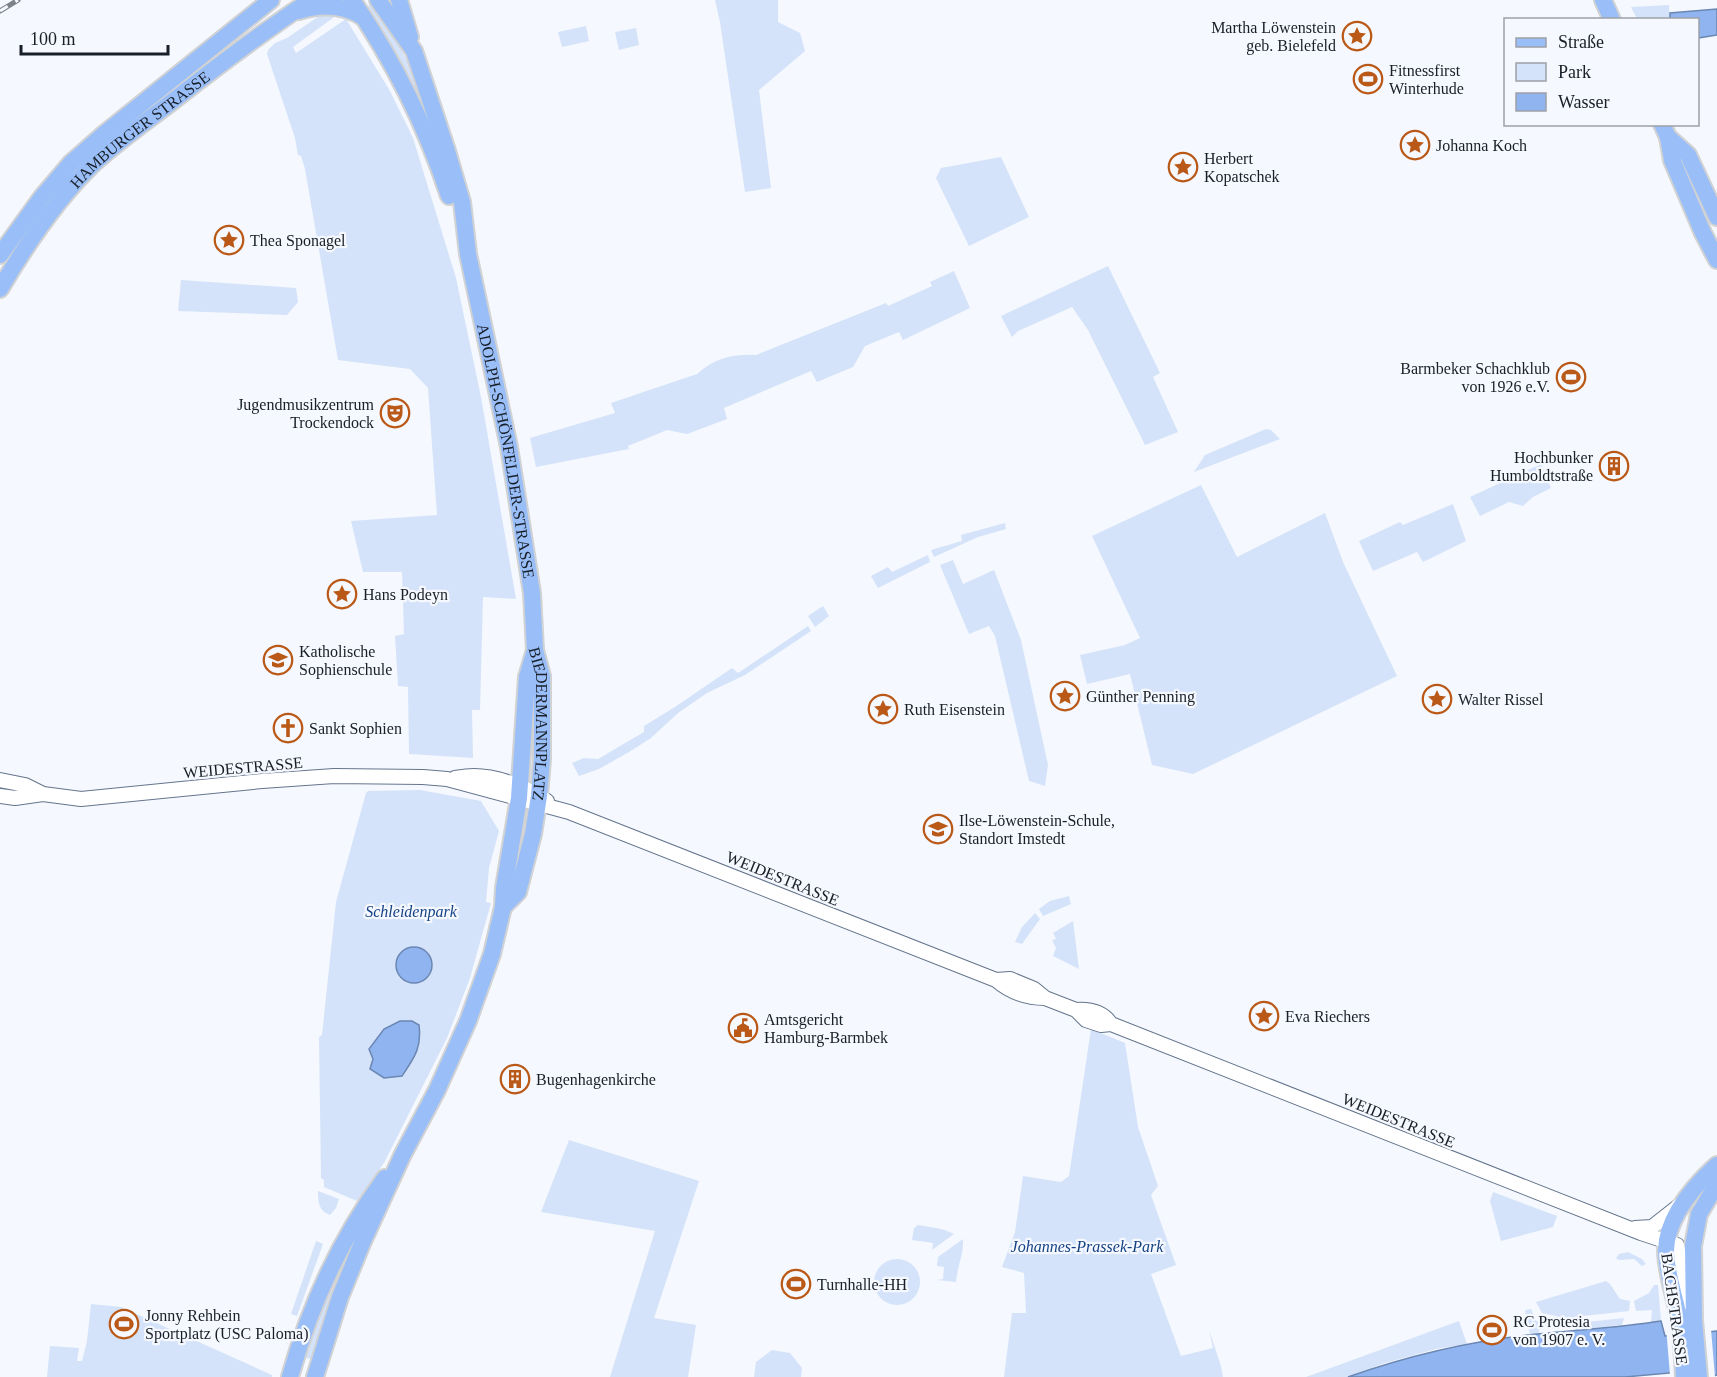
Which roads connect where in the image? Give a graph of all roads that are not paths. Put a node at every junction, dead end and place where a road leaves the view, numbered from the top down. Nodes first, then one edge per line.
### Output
1 (271, 0) edge
2 (311, 0) edge
3 (352, 0) edge
4 (378, 0) edge
5 (399, 0) edge
6 (1603, 0) edge
7 (296, 7) edge
8 (364, 17) junction
9 (1611, 18) edge
10 (414, 51) junction
11 (1665, 131) edge
12 (1717, 218) edge
13 (468, 254) junction
14 (0, 255) edge
15 (1717, 260) edge
16 (0, 289) edge
17 (535, 650) junction
18 (447, 779) junction
19 (0, 780) edge
20 (512, 783) junction
21 (43, 794) junction
22 (0, 796) edge
23 (538, 800) junction
24 (503, 907) junction
25 (1717, 1165) edge
26 (1717, 1184) edge
27 (1686, 1202) junction
28 (1627, 1228) junction
29 (355, 1238) junction
30 (1679, 1244) junction
31 (1687, 1321) junction
32 (290, 1377) edge
33 (315, 1377) edge
34 (1684, 1377) edge
35 (1699, 1377) edge

1 - 14 main road, HAMBURGER STRASSE
2 - 7 main road, HAMBURGER STRASSE
3 - 8 main road, ADOLPH-SCHÖNFELDER-STRASSE
4 - 10 main road, ADOLPH-SCHÖNFELDER-STRASSE
5 - 10 main road
6 - 9 main road
7 - 8 main road
7 - 16 main road, HAMBURGER STRASSE
8 - 13 main road, ADOLPH-SCHÖNFELDER-STRASSE
10 - 13 main road, ADOLPH-SCHÖNFELDER-STRASSE
11 - 12 main road
11 - 15 main road
13 - 17 main road, ADOLPH-SCHÖNFELDER-STRASSE
17 - 20 main road, BIEDERMANNPLATZ
17 - 23 main road, BIEDERMANNPLATZ
18 - 20 street, WEIDESTRASSE
18 - 20 street, WEIDESTRASSE
18 - 21 street, WEIDESTRASSE
19 - 21 street, WEIDESTRASSE
20 - 23 street, WEIDESTRASSE
20 - 24 main road, BIEDERMANNPLATZ
21 - 22 street, WEIDESTRASSE
23 - 24 main road, BIEDERMANNPLATZ
23 - 28 street, WEIDESTRASSE
24 - 29 main road, BIEDERMANNPLATZ
25 - 27 main road
26 - 30 main road
27 - 28 street
27 - 30 main road
28 - 30 street, WEIDESTRASSE
29 - 32 main road
29 - 33 main road
30 - 31 main road, BACHSTRASSE
30 - 31 main road, BACHSTRASSE
31 - 34 main road, BACHSTRASSE
31 - 35 main road

